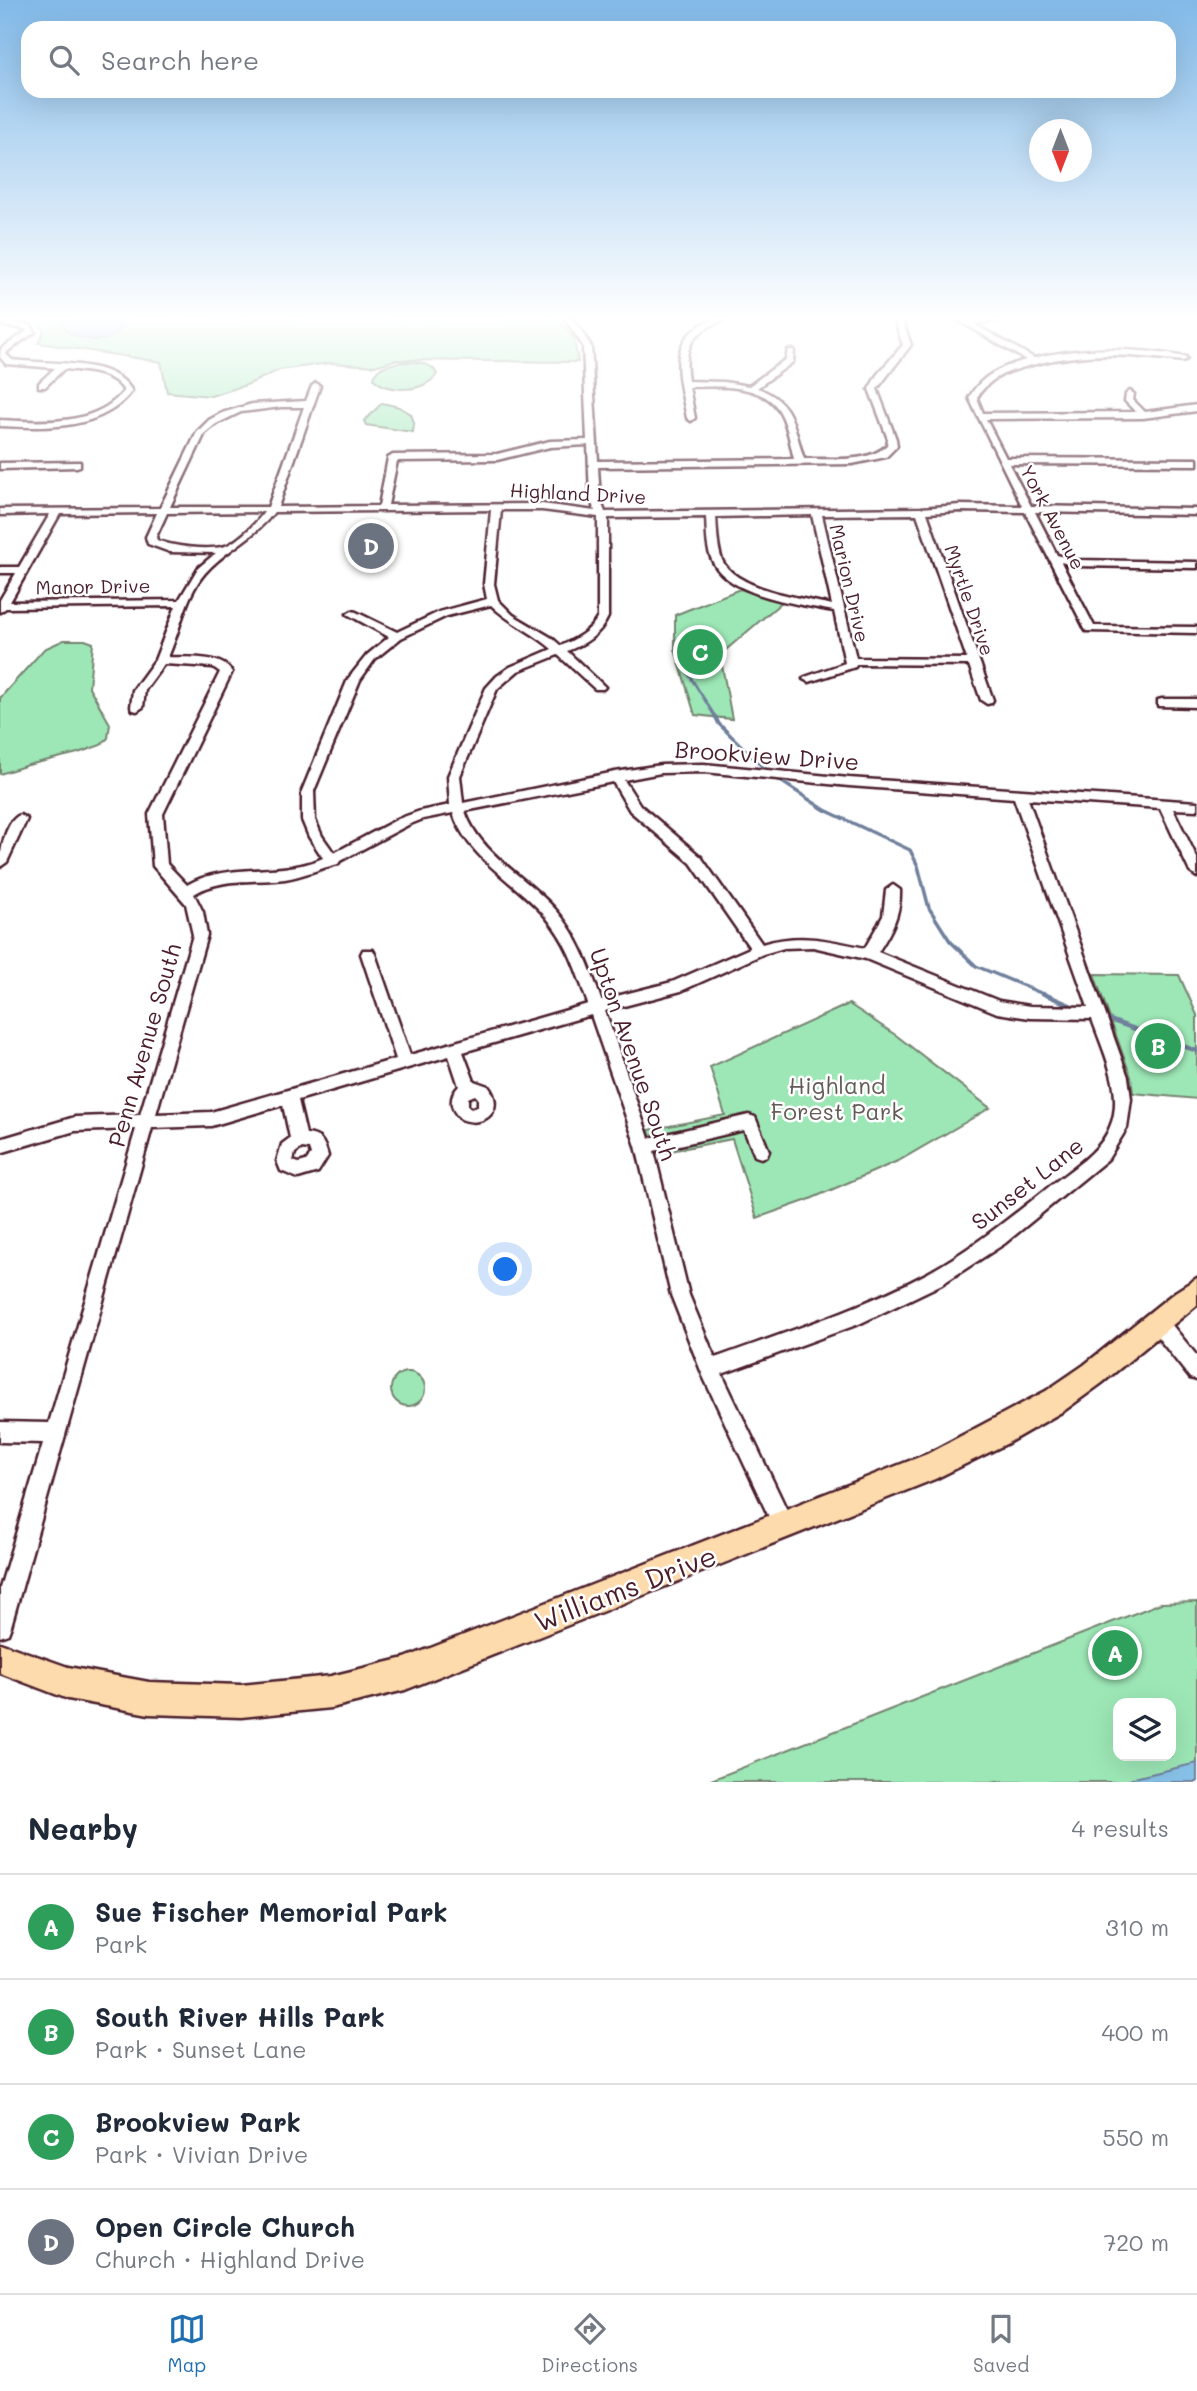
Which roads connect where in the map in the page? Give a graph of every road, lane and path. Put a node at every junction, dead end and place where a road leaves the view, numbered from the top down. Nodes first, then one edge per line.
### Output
1 (118, 402) edge
2 (590, 402) edge
3 (688, 402) edge
4 (776, 402) edge
5 (878, 402) edge
6 (975, 402) edge
7 (1130, 402) edge
8 (310, 404) joint
9 (1197, 408) edge
10 (1143, 415) junction
11 (980, 416) junction
12 (691, 418) dead end
13 (0, 423) edge
14 (592, 442) junction
15 (1004, 461) junction
16 (800, 462) junction
17 (1197, 462) edge
18 (77, 464) dead end
19 (593, 464) junction
20 (0, 466) edge
21 (496, 507) junction
22 (383, 508) junction
23 (272, 509) junction
24 (1030, 509) junction
25 (163, 510) junction
26 (57, 511) junction
27 (921, 511) junction
28 (0, 512) edge
29 (816, 512) junction
30 (1197, 512) edge
31 (711, 514) junction
32 (602, 515) junction
33 (229, 550) junction
34 (1056, 558) junction
35 (1197, 565) edge
36 (0, 570) edge
37 (22, 570) junction
38 (493, 601) junction
39 (184, 603) junction
40 (1, 607) edge
41 (838, 609) junction
42 (352, 614) dead end
43 (1197, 630) edge
44 (397, 636) junction
45 (560, 650) junction
46 (161, 660) junction
47 (850, 661) junction
48 (974, 662) junction
49 (809, 678) dead end
50 (598, 687) dead end
51 (987, 700) dead end
52 (1162, 703) dead end
53 (1197, 703) edge
54 (137, 707) dead end
55 (615, 776) junction
56 (1020, 795) junction
57 (1166, 805) junction
58 (1197, 806) edge
59 (457, 807) junction
60 (20, 819) dead end
61 (333, 861) junction
62 (0, 862) edge
63 (1197, 872) edge
64 (893, 890) dead end
65 (187, 892) junction
66 (759, 950) junction
67 (368, 954) dead end
68 (869, 954) junction
69 (597, 1007) junction
70 (1097, 1013) junction
71 (454, 1048) junction
72 (405, 1062) junction
73 (469, 1090) dead end
74 (289, 1096) junction
75 (146, 1122) junction
76 (299, 1141) dead end
77 (0, 1146) edge
78 (643, 1146) junction
79 (761, 1150) dead end
80 (1197, 1290) edge
81 (1156, 1320) junction
82 (710, 1369) junction
83 (1197, 1371) edge
84 (0, 1433) edge
85 (56, 1433) junction
86 (783, 1525) junction
87 (0, 1626) edge
88 (0, 1658) edge

1 - 13 street
2 - 14 street, Upton Avenue South
3 - 12 street
4 - 16 street
5 - 16 street
6 - 11 street, York Avenue
7 - 10 street
8 - 23 street
8 - 25 street
9 - 10 street
10 - 11 street
11 - 15 street, York Avenue
14 - 19 street, Upton Avenue South
14 - 22 street
15 - 17 street
15 - 24 street, York Avenue
16 - 19 street
18 - 20 street
19 - 32 street, Upton Avenue South
21 - 22 street, Highland Drive
21 - 32 street, Highland Drive
21 - 38 street
22 - 23 street, Highland Drive
23 - 25 street, Highland Drive
23 - 33 street
24 - 27 street, Highland Drive
24 - 30 street, Highland Drive
24 - 34 street, York Avenue
25 - 26 street, Highland Drive
25 - 33 street
26 - 28 street, Highland Drive
26 - 37 street
27 - 29 street, Highland Drive
27 - 48 street, Myrtle Drive
29 - 31 street, Highland Drive
29 - 41 street, Marion Drive
31 - 32 street, Highland Drive
31 - 41 street
32 - 45 street, Upton Avenue South
33 - 39 street
34 - 35 street
34 - 43 street, York Avenue
36 - 37 street
37 - 40 street
38 - 44 street
38 - 45 street
39 - 40 street, Manor Drive
39 - 46 street
41 - 47 street, Marion Drive
42 - 44 street
44 - 61 street
45 - 50 street
45 - 59 street, Upton Avenue South
46 - 54 street
46 - 65 street, Penn Avenue South
47 - 48 street
47 - 49 street
48 - 51 street, Myrtle Drive
52 - 53 street
55 - 56 street, Brookview Drive
55 - 59 street, Brookview Drive
55 - 66 street
56 - 57 street, Brookview Drive
56 - 70 street, Sunset Lane
57 - 58 street, Brookview Drive
57 - 63 street
59 - 61 street, Brookview Drive
59 - 69 street, Upton Avenue South
60 - 62 street
61 - 65 street, Brookview Drive
64 - 68 street
65 - 75 street, Penn Avenue South
66 - 68 street
66 - 69 street
67 - 72 street
68 - 70 street
69 - 71 street
69 - 78 street, Upton Avenue South
70 - 82 street, Sunset Lane
71 - 72 street
71 - 73 street
72 - 74 street
74 - 75 street
74 - 76 street
75 - 77 street
75 - 85 street, Penn Avenue South
78 - 79 street
78 - 82 street, Upton Avenue South
80 - 81 main road, Williams Drive
81 - 83 street
81 - 86 main road, Williams Drive
82 - 86 street, Upton Avenue South
84 - 85 street
85 - 87 street, Penn Avenue South
86 - 88 main road, Williams Drive

